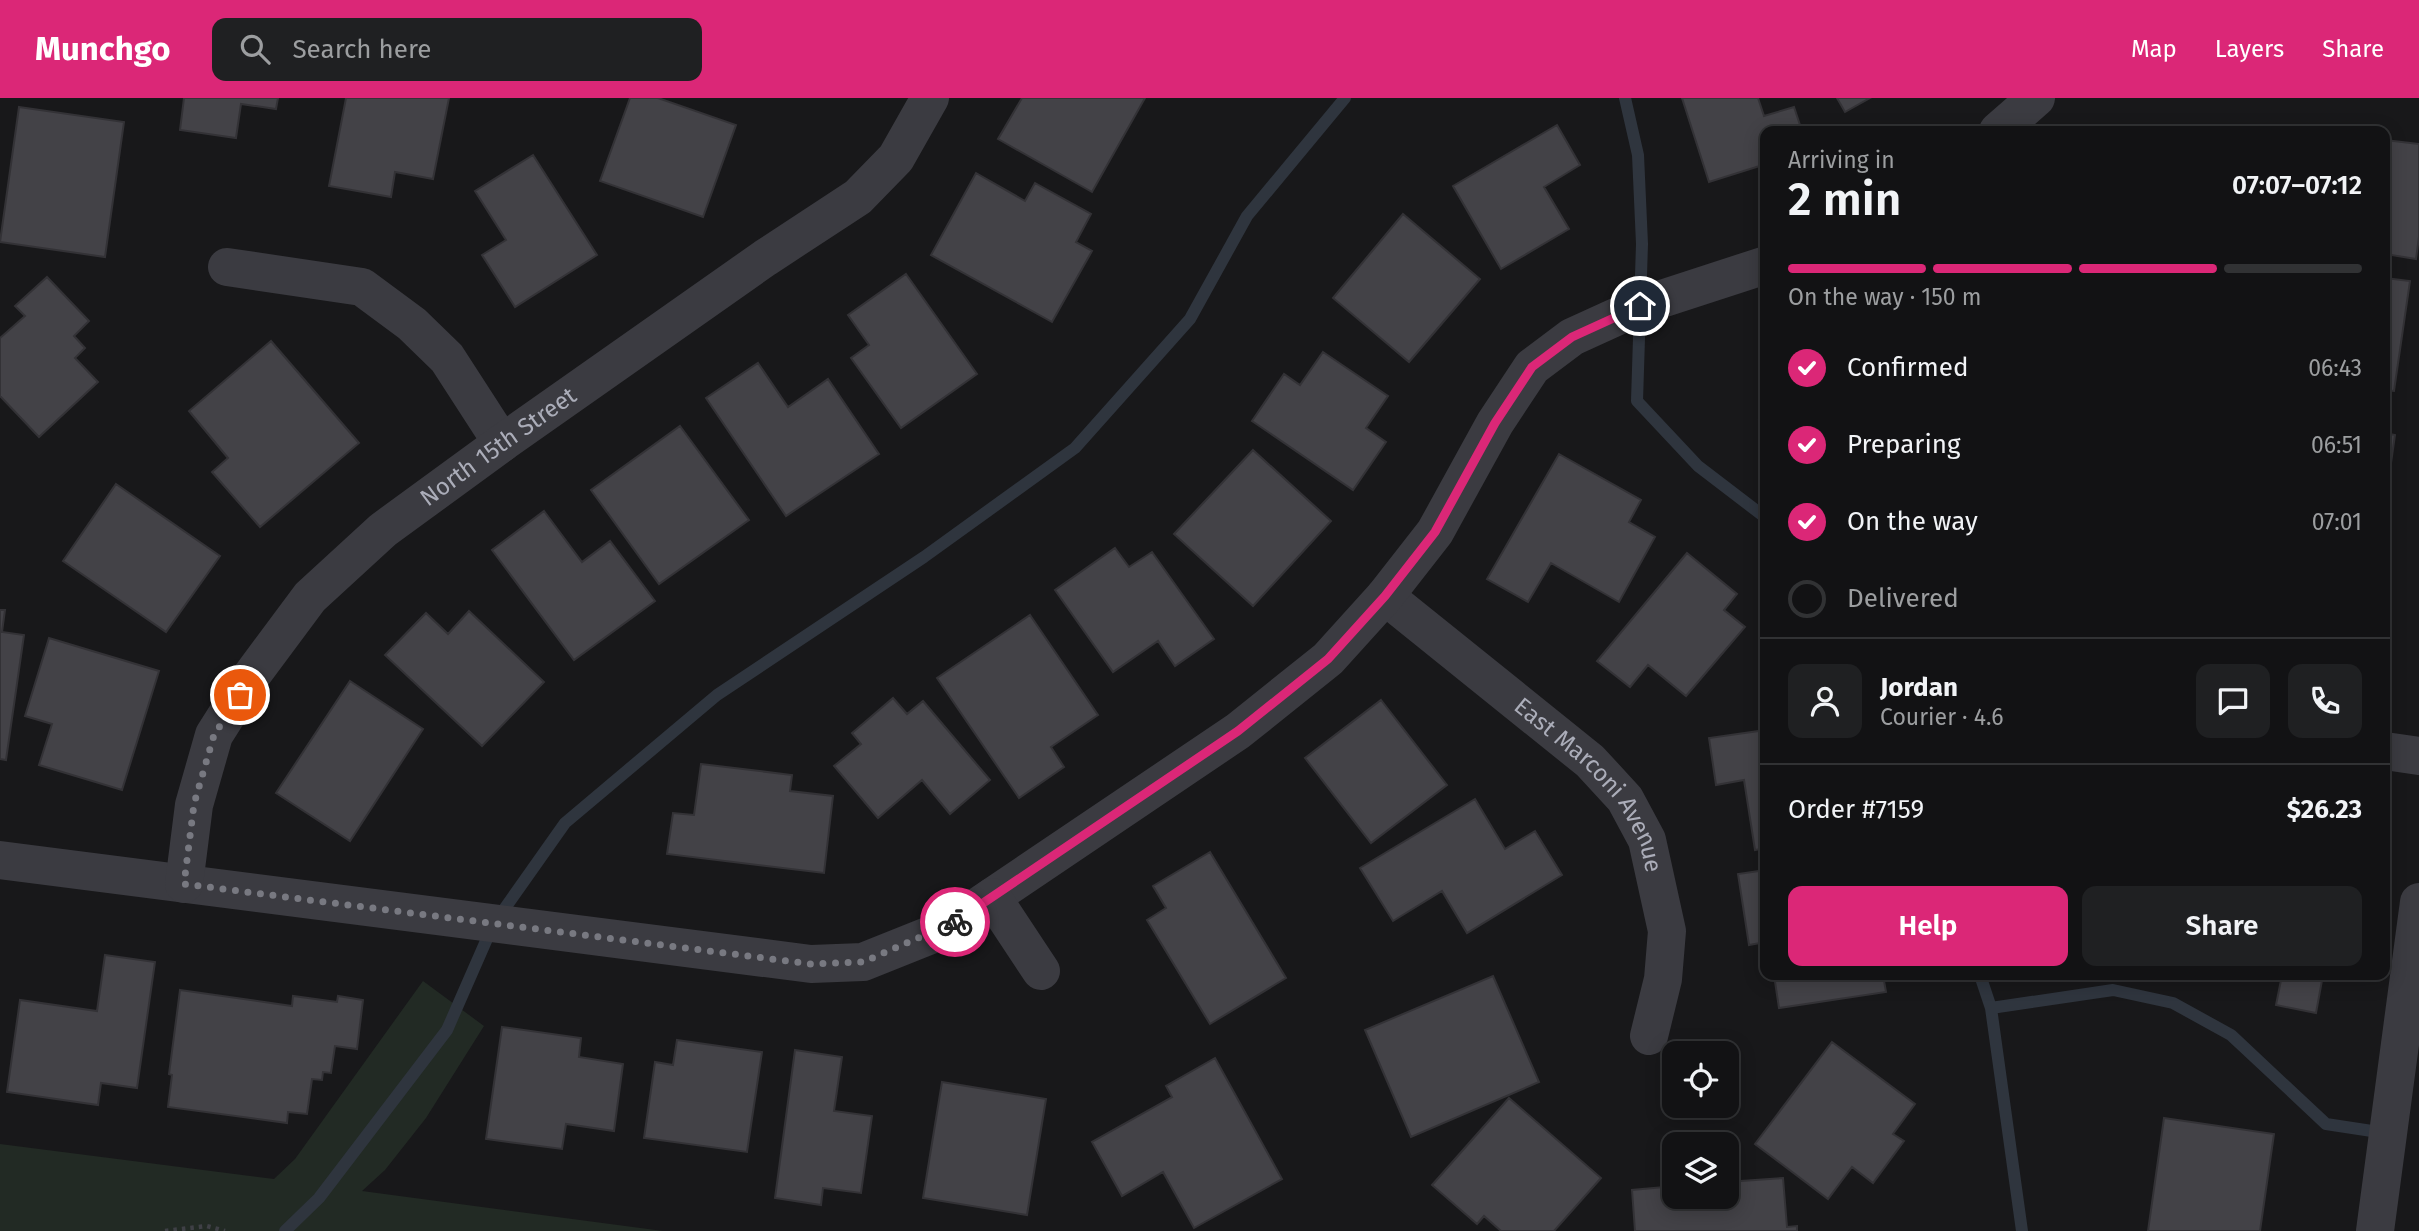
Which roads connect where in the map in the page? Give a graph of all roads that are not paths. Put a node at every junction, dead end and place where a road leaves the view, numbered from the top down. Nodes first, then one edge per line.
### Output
1 (930, 98) edge
2 (2036, 98) edge
3 (2004, 126) edge
4 (227, 267) dead end
5 (1760, 267) edge
6 (502, 443) junction
7 (1385, 596) junction
8 (2390, 752) edge
9 (2419, 756) edge
10 (0, 860) edge
11 (184, 884) junction
12 (992, 897) junction
13 (2419, 902) edge
14 (1041, 971) dead end
15 (1649, 1037) dead end
16 (2406, 1094) edge
17 (2375, 1231) edge

1 - 6 street, North 15th Street
2 - 3 street
4 - 6 street
5 - 7 street
6 - 11 street, North 15th Street
7 - 12 street
7 - 15 street, East Marconi Avenue
8 - 9 street
10 - 11 street
11 - 12 street
12 - 14 street
13 - 16 street
16 - 17 street

